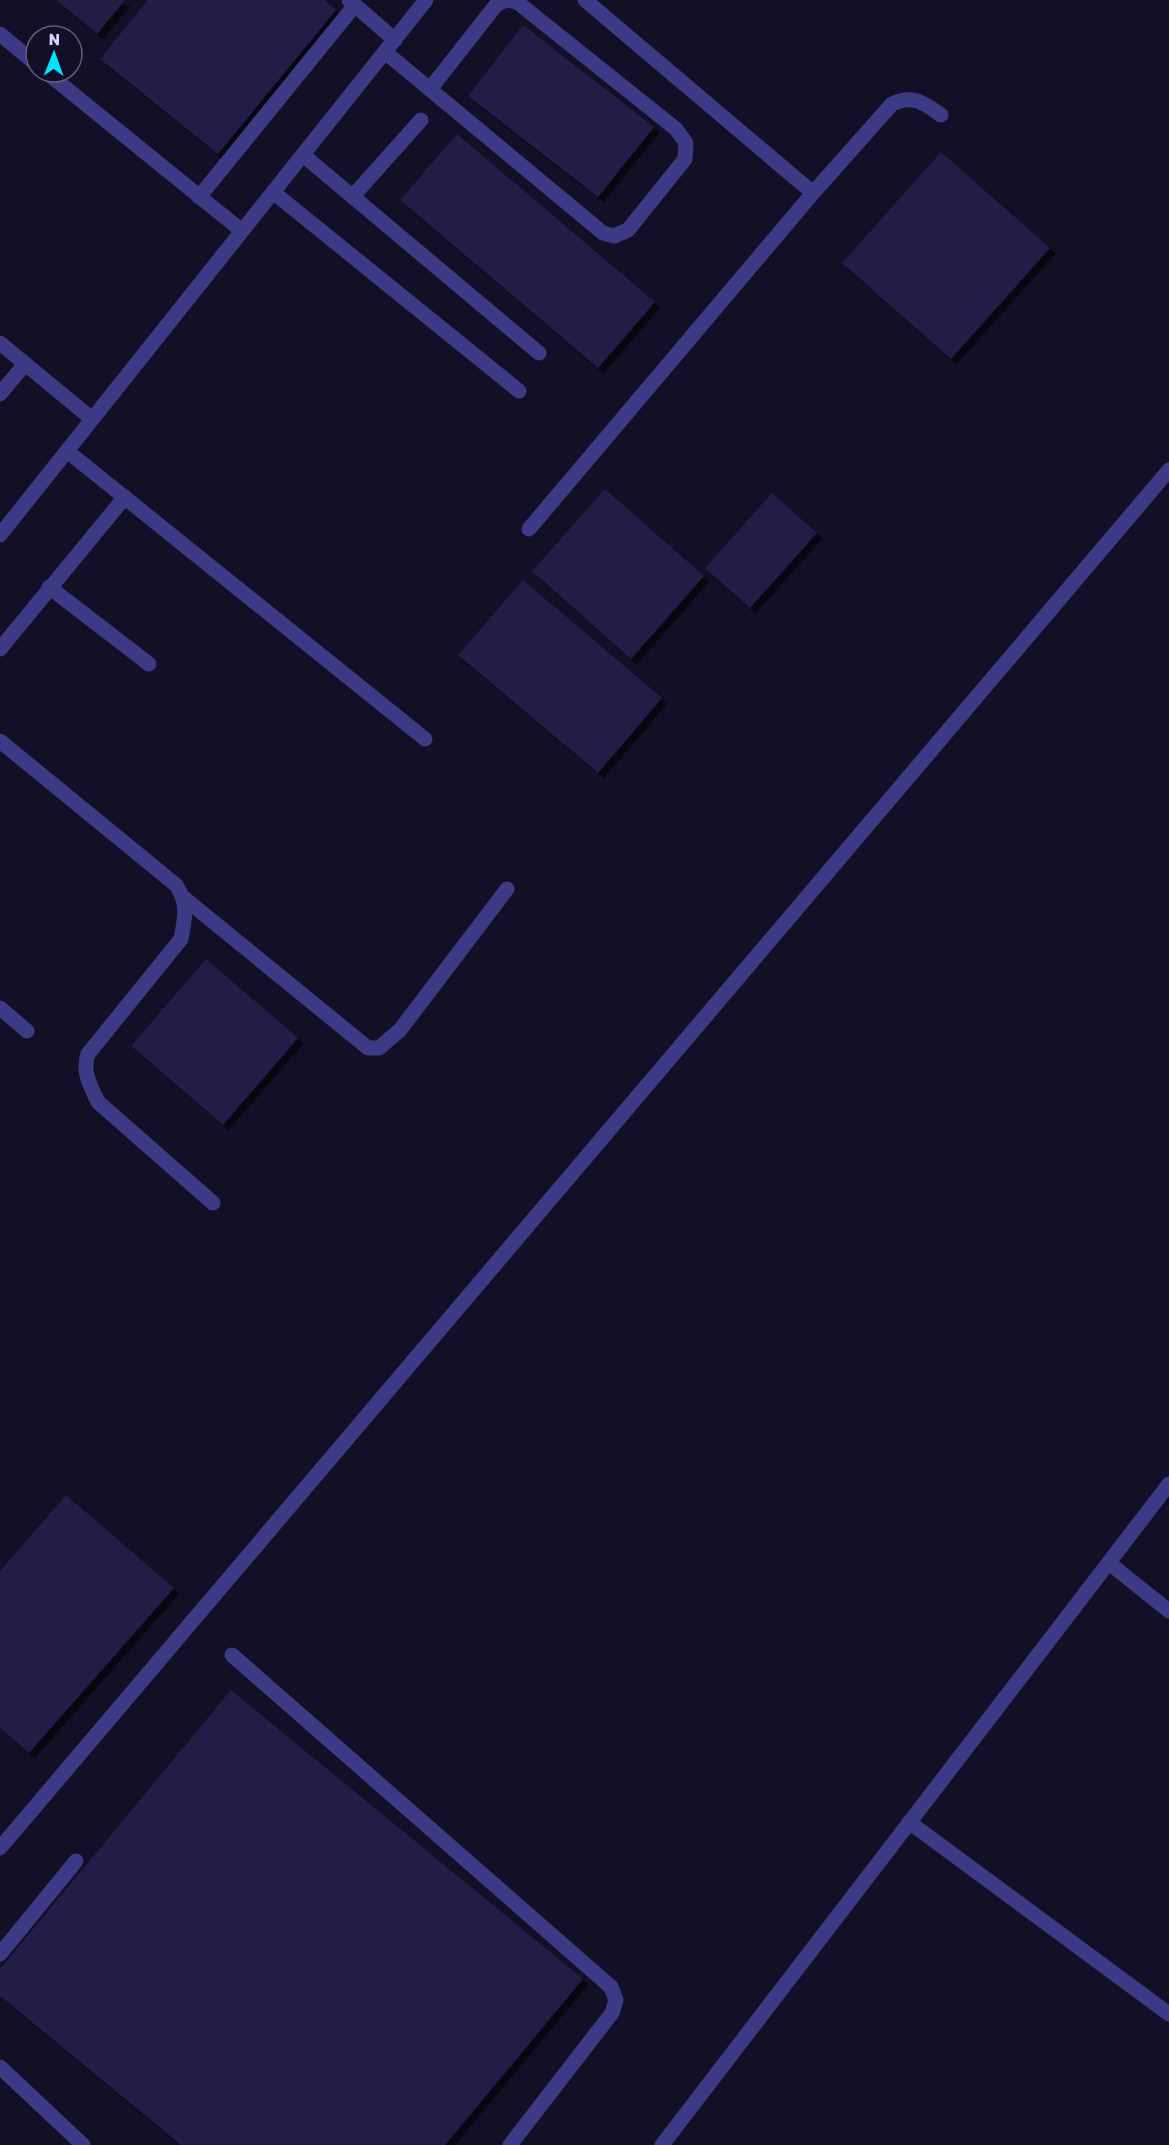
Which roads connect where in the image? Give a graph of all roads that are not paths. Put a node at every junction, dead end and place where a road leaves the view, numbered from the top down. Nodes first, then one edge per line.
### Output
1 (425, 0) edge
2 (507, 0) edge
3 (585, 0) edge
4 (352, 2) edge
5 (0, 34) edge
6 (390, 46) junction
7 (24, 54) edge
8 (61, 84) edge
9 (430, 89) junction
10 (941, 115) dead end
11 (421, 120) dead end
12 (303, 155) junction
13 (273, 192) junction
14 (813, 193) junction
15 (352, 196) junction
16 (199, 197) junction
17 (242, 231) junction
18 (0, 344) edge
19 (539, 353) dead end
20 (25, 364) junction
21 (519, 391) dead end
22 (0, 394) edge
23 (92, 419) junction
24 (67, 451) junction
25 (1169, 470) edge
26 (125, 497) junction
27 (530, 529) dead end
28 (0, 536) edge
29 (49, 587) junction
30 (0, 649) edge
31 (149, 664) dead end
32 (425, 739) dead end
33 (0, 741) edge
34 (507, 889) dead end
35 (184, 898) junction
36 (0, 1008) edge
37 (27, 1031) dead end
38 (213, 1203) dead end
39 (1169, 1484) edge
40 (1109, 1563) junction
41 (1169, 1611) edge
42 (232, 1655) dead end
43 (909, 1822) junction
44 (0, 1848) edge
45 (76, 1861) dead end
46 (0, 1954) edge
47 (1169, 2014) edge
48 (0, 2067) edge
49 (83, 2145) edge
50 (510, 2145) edge
51 (662, 2145) edge

1 - 6 lane
2 - 9 lane
2 - 9 lane
3 - 14 lane
4 - 6 lane
4 - 16 lane
5 - 7 lane
6 - 9 lane
6 - 12 lane
8 - 16 lane
10 - 14 lane
11 - 15 lane
12 - 13 lane
12 - 15 lane
13 - 17 lane
13 - 21 lane
14 - 27 lane
15 - 19 lane
16 - 17 lane
17 - 23 lane
18 - 20 lane
20 - 22 lane
20 - 23 lane
23 - 24 lane
24 - 26 lane
24 - 28 lane
25 - 44 lane
26 - 29 lane
26 - 32 lane
29 - 30 lane
29 - 31 lane
33 - 35 lane
34 - 35 lane
35 - 38 lane
36 - 37 lane
39 - 40 lane
40 - 41 lane
40 - 43 lane
42 - 50 lane
43 - 47 lane
43 - 51 lane
45 - 46 lane
48 - 49 lane

